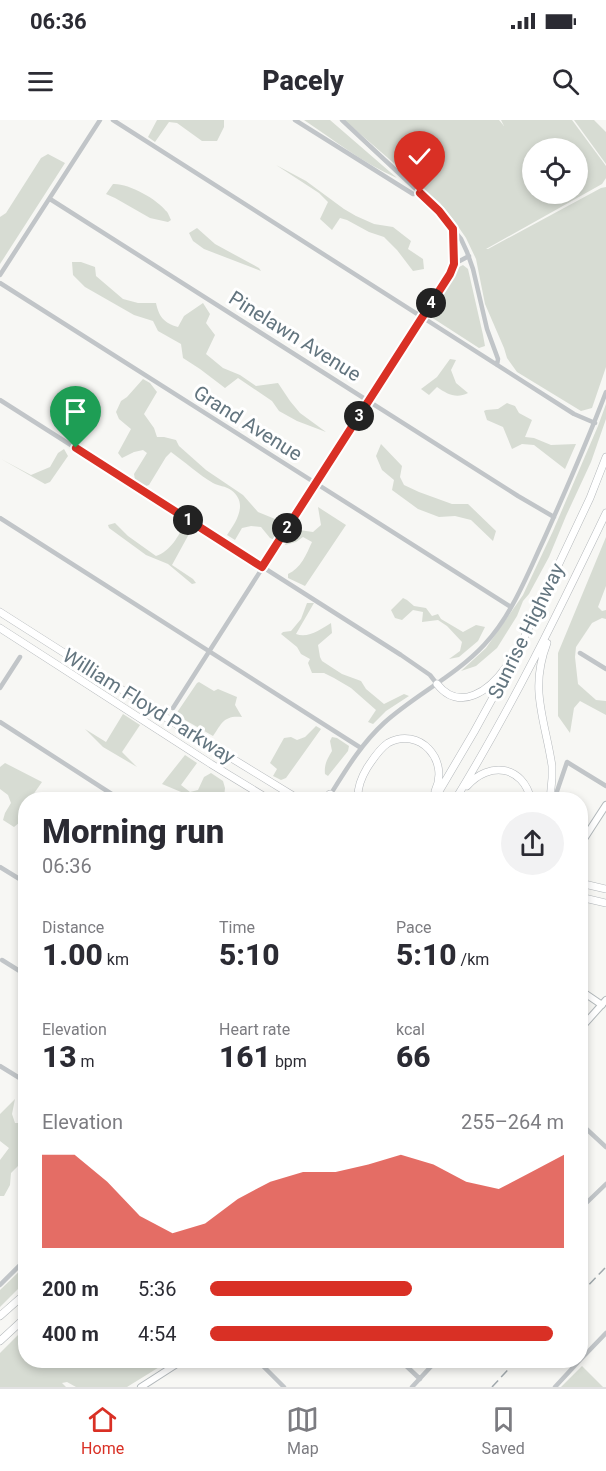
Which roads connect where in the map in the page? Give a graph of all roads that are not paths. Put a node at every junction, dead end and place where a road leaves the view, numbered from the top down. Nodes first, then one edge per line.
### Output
1 (100, 120) edge
2 (113, 120) edge
3 (295, 120) edge
4 (342, 120) edge
5 (420, 193) junction
6 (50, 199) junction
7 (453, 229) junction
8 (469, 256) junction
9 (454, 264) junction
10 (0, 275) edge
11 (0, 283) edge
12 (422, 316) junction
13 (497, 365) junction
14 (606, 392) edge
15 (0, 400) edge
16 (369, 401) junction
17 (595, 423) junction
18 (606, 457) edge
19 (316, 484) junction
20 (606, 513) edge
21 (554, 517) junction
22 (0, 518) edge
23 (262, 567) junction
24 (511, 607) junction
25 (560, 608) junction
26 (0, 612) edge
27 (0, 628) edge
28 (522, 642) junction
29 (210, 650) junction
30 (580, 652) dead end
31 (20, 657) dead end
32 (606, 669) edge
33 (437, 684) junction
34 (0, 688) edge
35 (173, 708) dead end
36 (0, 722) edge
37 (361, 748) junction
38 (606, 786) edge
39 (109, 792) edge
40 (257, 792) edge
41 (287, 792) edge
42 (333, 792) edge
43 (358, 792) edge
44 (435, 792) edge
45 (437, 792) edge
46 (460, 792) edge
47 (462, 792) edge
48 (529, 792) edge
49 (552, 792) edge
50 (555, 792) edge
51 (606, 805) edge
52 (588, 833) edge
53 (0, 867) edge
54 (18, 878) edge
55 (588, 885) edge
56 (606, 890) edge
57 (588, 899) edge
58 (606, 903) edge
59 (2, 960) dead end
60 (18, 970) edge
61 (588, 994) edge
62 (604, 1002) edge
63 (588, 1020) edge
64 (0, 1066) edge
65 (18, 1077) edge
66 (588, 1130) edge
67 (606, 1147) edge
68 (606, 1184) edge
69 (588, 1201) edge
70 (18, 1267) edge
71 (0, 1285) edge
72 (18, 1300) edge
73 (0, 1316) edge
74 (18, 1324) edge
75 (606, 1333) edge
76 (0, 1341) edge
77 (588, 1352) edge
78 (171, 1368) edge
79 (265, 1368) edge
80 (408, 1368) edge
81 (430, 1368) edge
82 (573, 1368) edge
83 (420, 1379) junction
84 (141, 1387) edge
85 (284, 1387) edge
86 (412, 1387) edge
87 (555, 1387) edge

1 - 6 street
2 - 12 street
3 - 5 street
4 - 5 street
5 - 7 street
6 - 10 street
6 - 16 street, Pinelawn Avenue
7 - 8 street
7 - 9 street
8 - 9 street
8 - 13 street
9 - 12 street
11 - 19 street, Grand Avenue
12 - 13 street
12 - 16 street
13 - 17 street
14 - 17 street
15 - 23 street
16 - 19 street
16 - 21 street, Pinelawn Avenue
17 - 21 street
18 - 28 highway, Sunrise Highway
19 - 23 street
19 - 24 street, Grand Avenue
20 - 25 highway, Sunrise Highway
21 - 24 street
22 - 29 street
23 - 29 street
23 - 33 street
24 - 33 street
25 - 46 highway, Sunrise Highway
25 - 49 highway
26 - 41 highway, William Floyd Parkway
27 - 40 highway, William Floyd Parkway
28 - 33 highway
28 - 45 highway, Sunrise Highway
29 - 35 street
29 - 37 street
30 - 32 street
31 - 34 street
33 - 37 street
36 - 39 street
37 - 42 street
38 - 50 street
43 - 44 highway
47 - 48 highway
51 - 52 main road
53 - 54 street
55 - 56 highway
57 - 58 highway
59 - 60 street
61 - 62 main road
62 - 63 main road
64 - 65 street
66 - 67 street
68 - 69 street
70 - 71 street
72 - 73 highway
74 - 76 highway
75 - 77 street
78 - 84 main road
79 - 85 street
80 - 83 street
81 - 83 street
82 - 87 street
83 - 86 street

